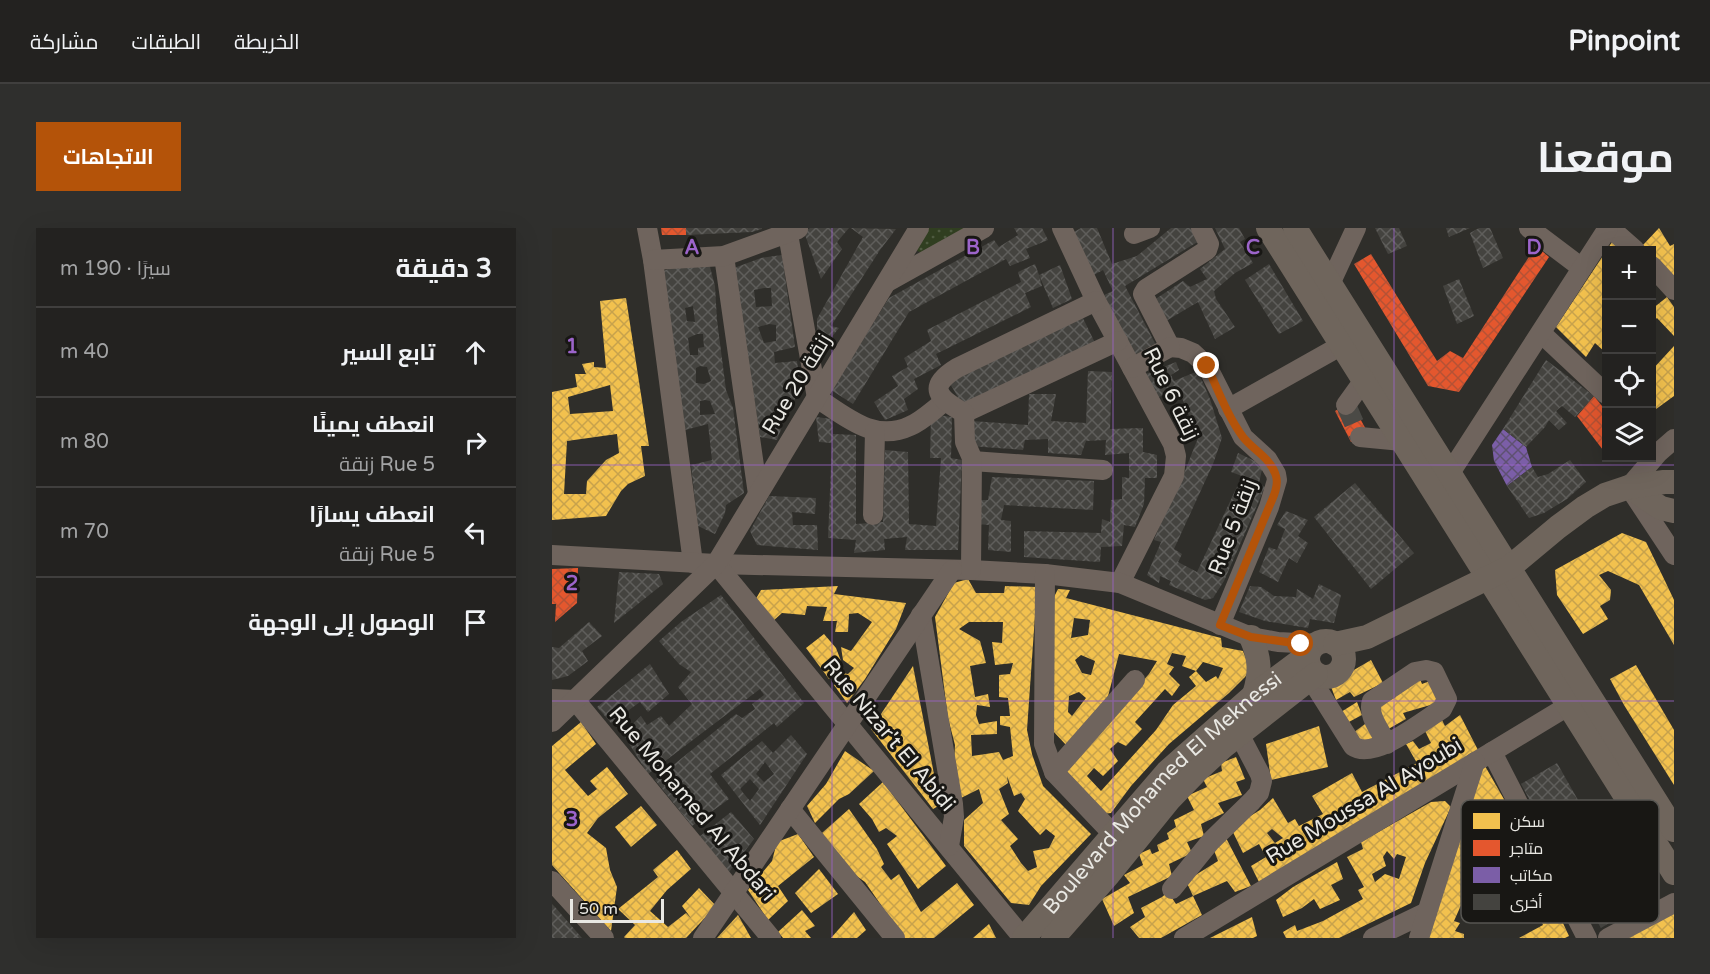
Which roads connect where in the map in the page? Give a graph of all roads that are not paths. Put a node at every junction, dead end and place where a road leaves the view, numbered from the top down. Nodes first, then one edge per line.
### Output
1 (647, 228) edge
2 (919, 228) edge
3 (984, 228) edge
4 (1062, 228) edge
5 (1201, 228) edge
6 (1268, 228) edge
7 (1295, 228) edge
8 (1356, 228) edge
9 (1529, 228) edge
10 (1609, 228) edge
11 (794, 231) edge
12 (1630, 246) edge
13 (724, 256) junction
14 (653, 260) junction
15 (1582, 268) junction
16 (1656, 270) edge
17 (887, 282) junction
18 (1330, 284) junction
19 (1674, 290) edge
20 (1096, 301) junction
21 (1541, 333) junction
22 (1118, 341) junction
23 (1342, 345) junction
24 (1170, 347) junction
25 (1132, 368) junction
26 (1364, 380) junction
27 (1602, 390) edge
28 (817, 398) junction
29 (944, 402) junction
30 (1346, 405) dead end
31 (1228, 409) junction
32 (964, 413) junction
33 (875, 432) junction
34 (1360, 437) dead end
35 (1674, 439) edge
36 (1402, 441) junction
37 (1656, 448) edge
38 (972, 461) junction
39 (1646, 462) edge
40 (1103, 470) dead end
41 (1441, 480) junction
42 (1674, 482) edge
43 (1629, 487) junction
44 (758, 494) junction
45 (1674, 511) edge
46 (873, 515) dead end
47 (552, 555) edge
48 (1674, 555) edge
49 (693, 562) junction
50 (716, 564) junction
51 (1510, 567) junction
52 (962, 570) junction
53 (1046, 574) junction
54 (1488, 580) junction
55 (1120, 583) junction
56 (921, 615) junction
57 (1220, 625) junction
58 (1251, 637) junction
59 (1317, 657) junction
60 (1135, 680) dead end
61 (1254, 695) junction
62 (552, 699) edge
63 (575, 700) junction
64 (1568, 706) junction
65 (552, 722) edge
66 (848, 723) junction
67 (1239, 734) junction
68 (1387, 744) dead end
69 (1483, 757) junction
70 (1054, 772) junction
71 (1467, 800) edge
72 (1508, 800) edge
73 (1628, 800) edge
74 (1655, 800) edge
75 (1659, 806) edge
76 (790, 809) junction
77 (1461, 818) edge
78 (1674, 830) edge
79 (1113, 834) junction
80 (949, 846) junction
81 (1659, 849) edge
82 (1674, 873) edge
83 (552, 881) edge
84 (1172, 889) dead end
85 (734, 893) junction
86 (1674, 903) edge
87 (1659, 911) edge
88 (1427, 912) junction
89 (1578, 923) edge
90 (1636, 923) edge
91 (604, 938) edge
92 (703, 938) edge
93 (771, 938) edge
94 (895, 938) edge
95 (1024, 938) edge
96 (1053, 938) edge
97 (1185, 938) edge
98 (1373, 938) edge
99 (1419, 938) edge
100 (1587, 938) edge
101 (1608, 938) edge

1 - 14 street
2 - 17 street, Rue 20 زنقة
3 - 17 street
4 - 20 street, Rue 6 زنقة
5 - 24 street
6 - 23 main road
7 - 18 main road
8 - 18 street
9 - 15 street
10 - 12 street
10 - 15 street
11 - 13 street
11 - 28 street
13 - 14 street
13 - 44 street
14 - 49 street
15 - 21 street
16 - 19 street
17 - 28 street, Rue 20 زنقة
18 - 41 main road
20 - 22 street, Rue 6 زنقة
20 - 29 street
21 - 27 street
21 - 41 street
22 - 25 street, Rue 6 زنقة
22 - 32 street
23 - 26 main road
23 - 31 street
24 - 25 street
24 - 31 street, Rue 5 زنقة
25 - 55 street, Rue 6 زنقة
26 - 30 street
26 - 36 main road
28 - 33 street
28 - 44 street, Rue 20 زنقة
29 - 32 street
29 - 33 street
31 - 57 street, Rue 5 زنقة
32 - 38 street
33 - 46 street
34 - 36 street
35 - 37 street
36 - 41 main road
38 - 40 street
38 - 52 street
39 - 43 street
41 - 51 main road
41 - 54 main road
42 - 43 main road, Boulevard Mohamed El Meknessi
43 - 45 main road
43 - 48 street
43 - 51 main road, Boulevard Mohamed El Meknessi
44 - 50 street, Rue 20 زنقة
47 - 49 street
49 - 50 street
50 - 52 street
50 - 63 street, Rue 20 زنقة
50 - 66 street, Rue Nizar't El Abidi
51 - 54 main road, Boulevard Mohamed El Meknessi
51 - 74 main road
52 - 53 street
52 - 56 street
53 - 55 street
53 - 70 street
54 - 59 main road, Boulevard Mohamed El Meknessi
54 - 64 main road
55 - 57 street
56 - 66 street
56 - 80 street
57 - 58 street
58 - 59 street
58 - 61 main road
59 - 61 main road, Boulevard Mohamed El Meknessi
59 - 67 main road, Boulevard Mohamed El Meknessi
59 - 68 street
60 - 70 street
61 - 79 main road, Boulevard Mohamed El Meknessi
62 - 63 street
63 - 65 street, Rue 20 زنقة
63 - 85 street, Rue Mohamed Al Abdari
64 - 69 street, Rue Moussa Al Ayoubi
64 - 73 main road
66 - 76 street
66 - 80 street, Rue Nizar't El Abidi
67 - 84 street
67 - 96 main road, Boulevard Mohamed El Meknessi
69 - 71 street
69 - 72 street
69 - 97 street, Rue Moussa Al Ayoubi
70 - 79 street
75 - 78 main road
76 - 85 street
76 - 94 street
77 - 88 street
79 - 95 main road, Boulevard Mohamed El Meknessi
80 - 95 street, Rue Nizar't El Abidi
81 - 82 main road
83 - 91 street
85 - 92 street
85 - 93 street, Rue Mohamed Al Abdari
86 - 87 street
88 - 98 street
88 - 99 street
89 - 100 street
90 - 101 street

